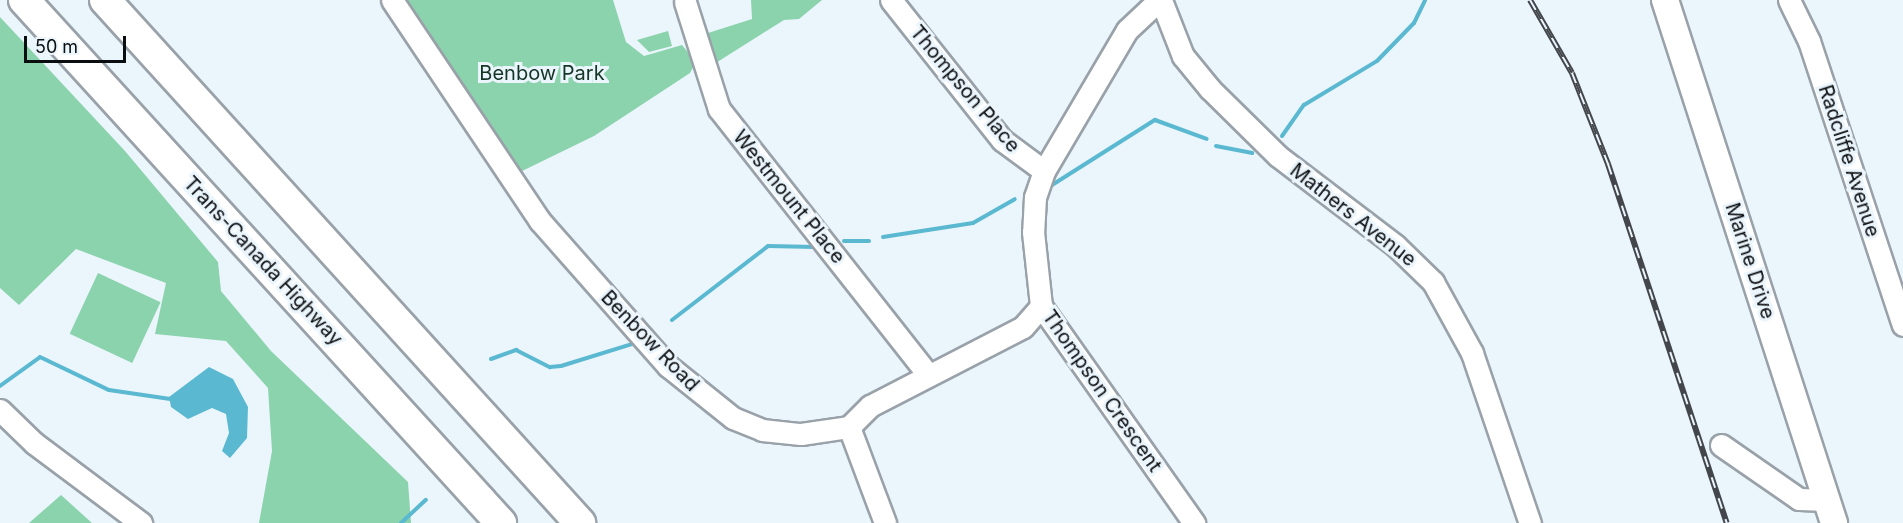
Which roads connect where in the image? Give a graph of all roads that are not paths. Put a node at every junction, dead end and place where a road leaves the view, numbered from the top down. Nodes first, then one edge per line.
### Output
1 (14, 0) edge
2 (24, 0) edge
3 (105, 0) edge
4 (392, 0) edge
5 (891, 0) edge
6 (1160, 0) edge
7 (1665, 0) edge
8 (1789, 0) edge
9 (685, 2) dead end
10 (98, 82) junction
11 (1044, 171) junction
12 (1041, 306) junction
13 (1903, 325) edge
14 (927, 373) junction
15 (0, 410) edge
16 (849, 427) junction
17 (1721, 446) dead end
18 (1830, 511) edge
19 (1190, 520) edge
20 (141, 523) edge
21 (501, 523) edge
22 (580, 523) edge
23 (885, 523) edge
24 (1530, 523) edge

1 - 10 highway
2 - 10 highway, Trans-Canada Highway
3 - 22 highway
4 - 16 street, Benbow Road
5 - 11 street, Thompson Place
6 - 11 street, Thompson Crescent
6 - 24 street, Mathers Avenue
7 - 18 main road, Marine Drive
8 - 13 street, Radcliffe Avenue
9 - 14 street, Westmount Place
10 - 21 highway, Trans-Canada Highway
11 - 12 street, Thompson Crescent
12 - 14 street
12 - 19 street, Thompson Crescent
14 - 16 street
15 - 20 street
16 - 23 street
17 - 18 street

